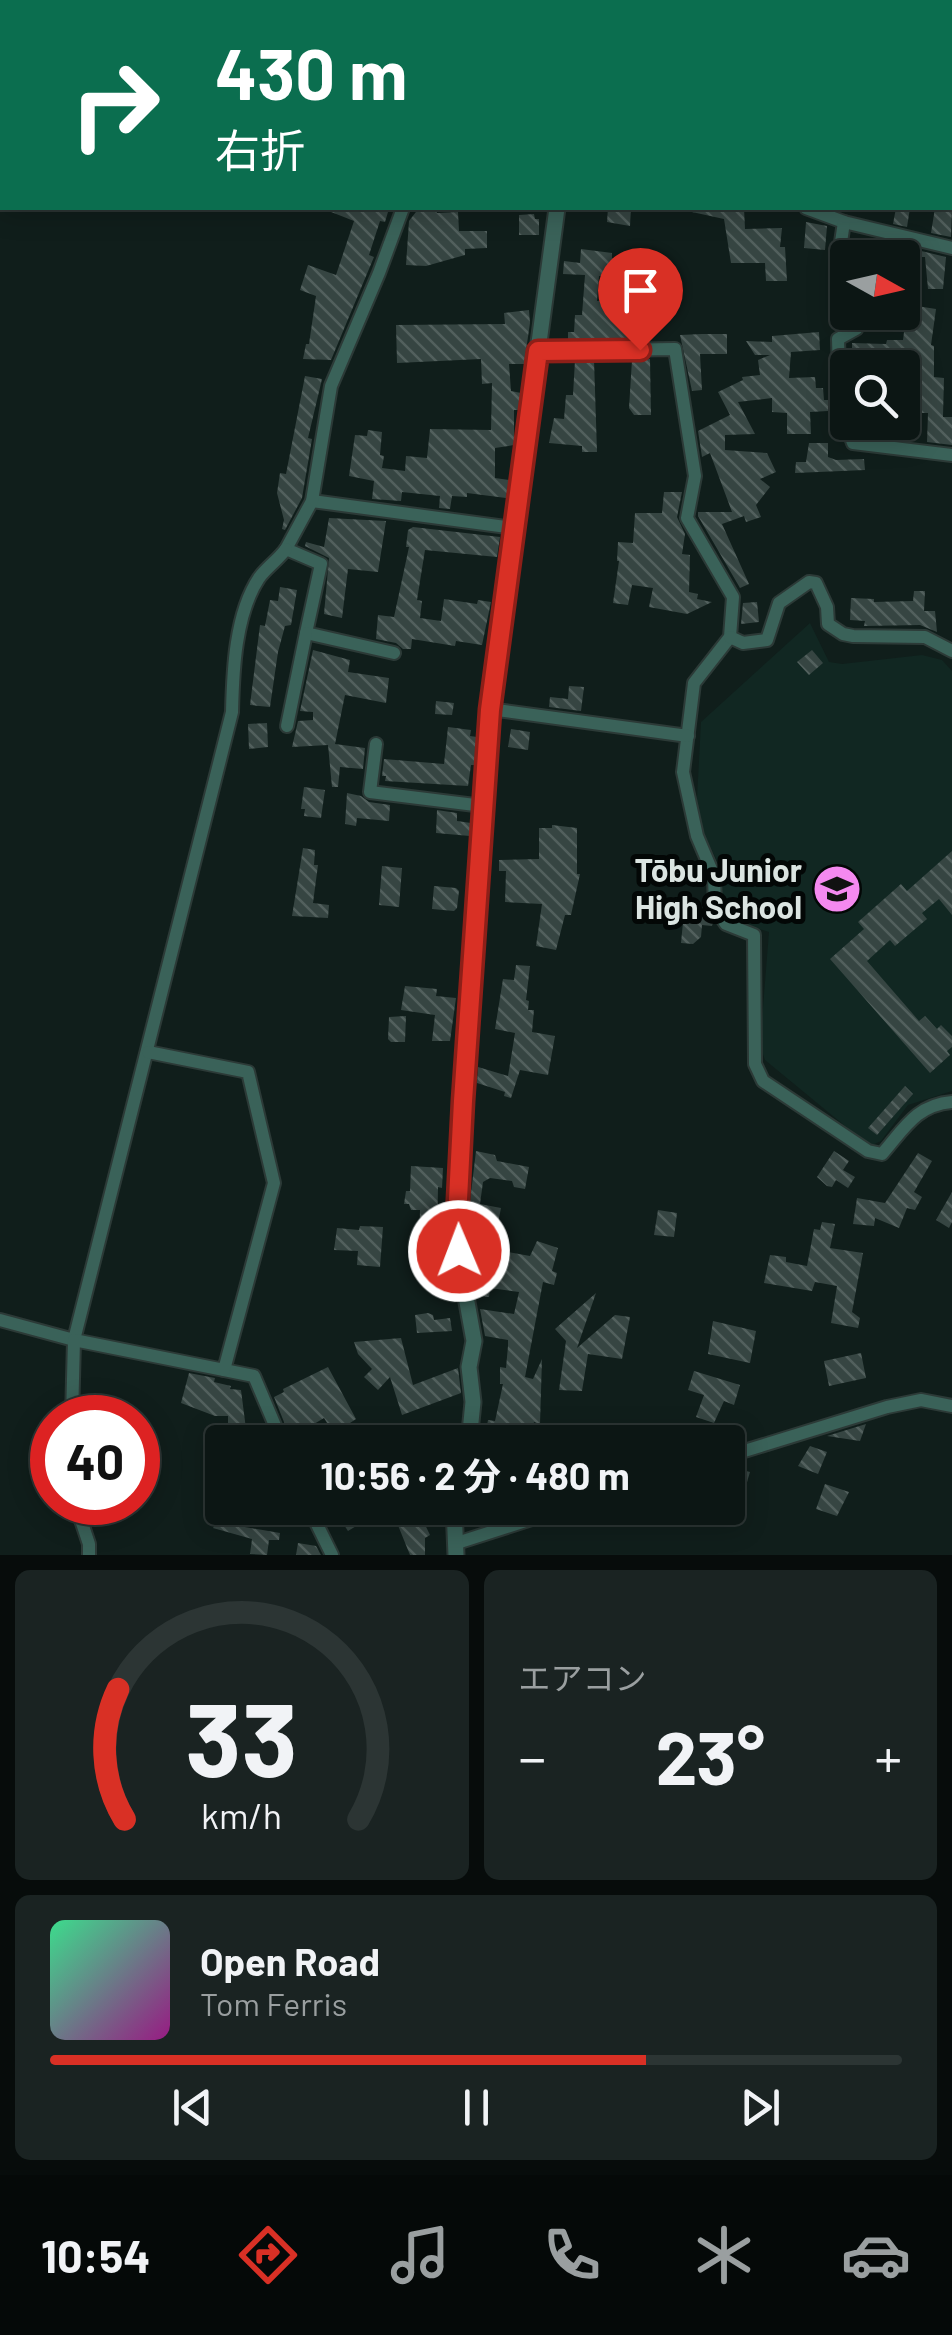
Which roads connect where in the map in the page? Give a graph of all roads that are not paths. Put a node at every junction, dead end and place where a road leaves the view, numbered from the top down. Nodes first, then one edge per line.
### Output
1 (402, 210) edge
2 (557, 210) edge
3 (811, 210) edge
4 (844, 222) junction
5 (841, 240) edge
6 (952, 248) edge
7 (854, 330) edge
8 (538, 351) junction
9 (952, 455) edge
10 (312, 501) junction
11 (514, 528) junction
12 (286, 548) junction
13 (306, 633) junction
14 (730, 637) junction
15 (952, 651) edge
16 (394, 652) dead end
17 (490, 710) junction
18 (287, 726) dead end
19 (688, 736) junction
20 (376, 744) dead end
21 (483, 806) junction
22 (148, 1052) junction
23 (952, 1102) edge
24 (0, 1320) edge
25 (74, 1340) junction
26 (224, 1370) junction
27 (73, 1395) edge
28 (952, 1406) edge
29 (275, 1425) edge
30 (472, 1425) edge
31 (745, 1451) edge
32 (83, 1525) edge
33 (317, 1525) edge
34 (521, 1525) edge
35 (457, 1549) edge
36 (88, 1555) edge
37 (332, 1555) edge

1 - 10 street
2 - 8 street
3 - 4 street
4 - 5 street
4 - 6 street
7 - 9 street
8 - 11 street
8 - 14 street
10 - 11 street
10 - 12 street
11 - 17 street
12 - 13 street
12 - 22 street
13 - 16 street
13 - 18 street
14 - 15 street
14 - 19 street
17 - 19 street
17 - 21 street
19 - 23 street
20 - 21 street
21 - 30 street
22 - 25 street
22 - 26 street
24 - 25 street
25 - 26 street
25 - 27 street
26 - 29 street
28 - 31 street
32 - 36 street
33 - 37 street
34 - 35 street

